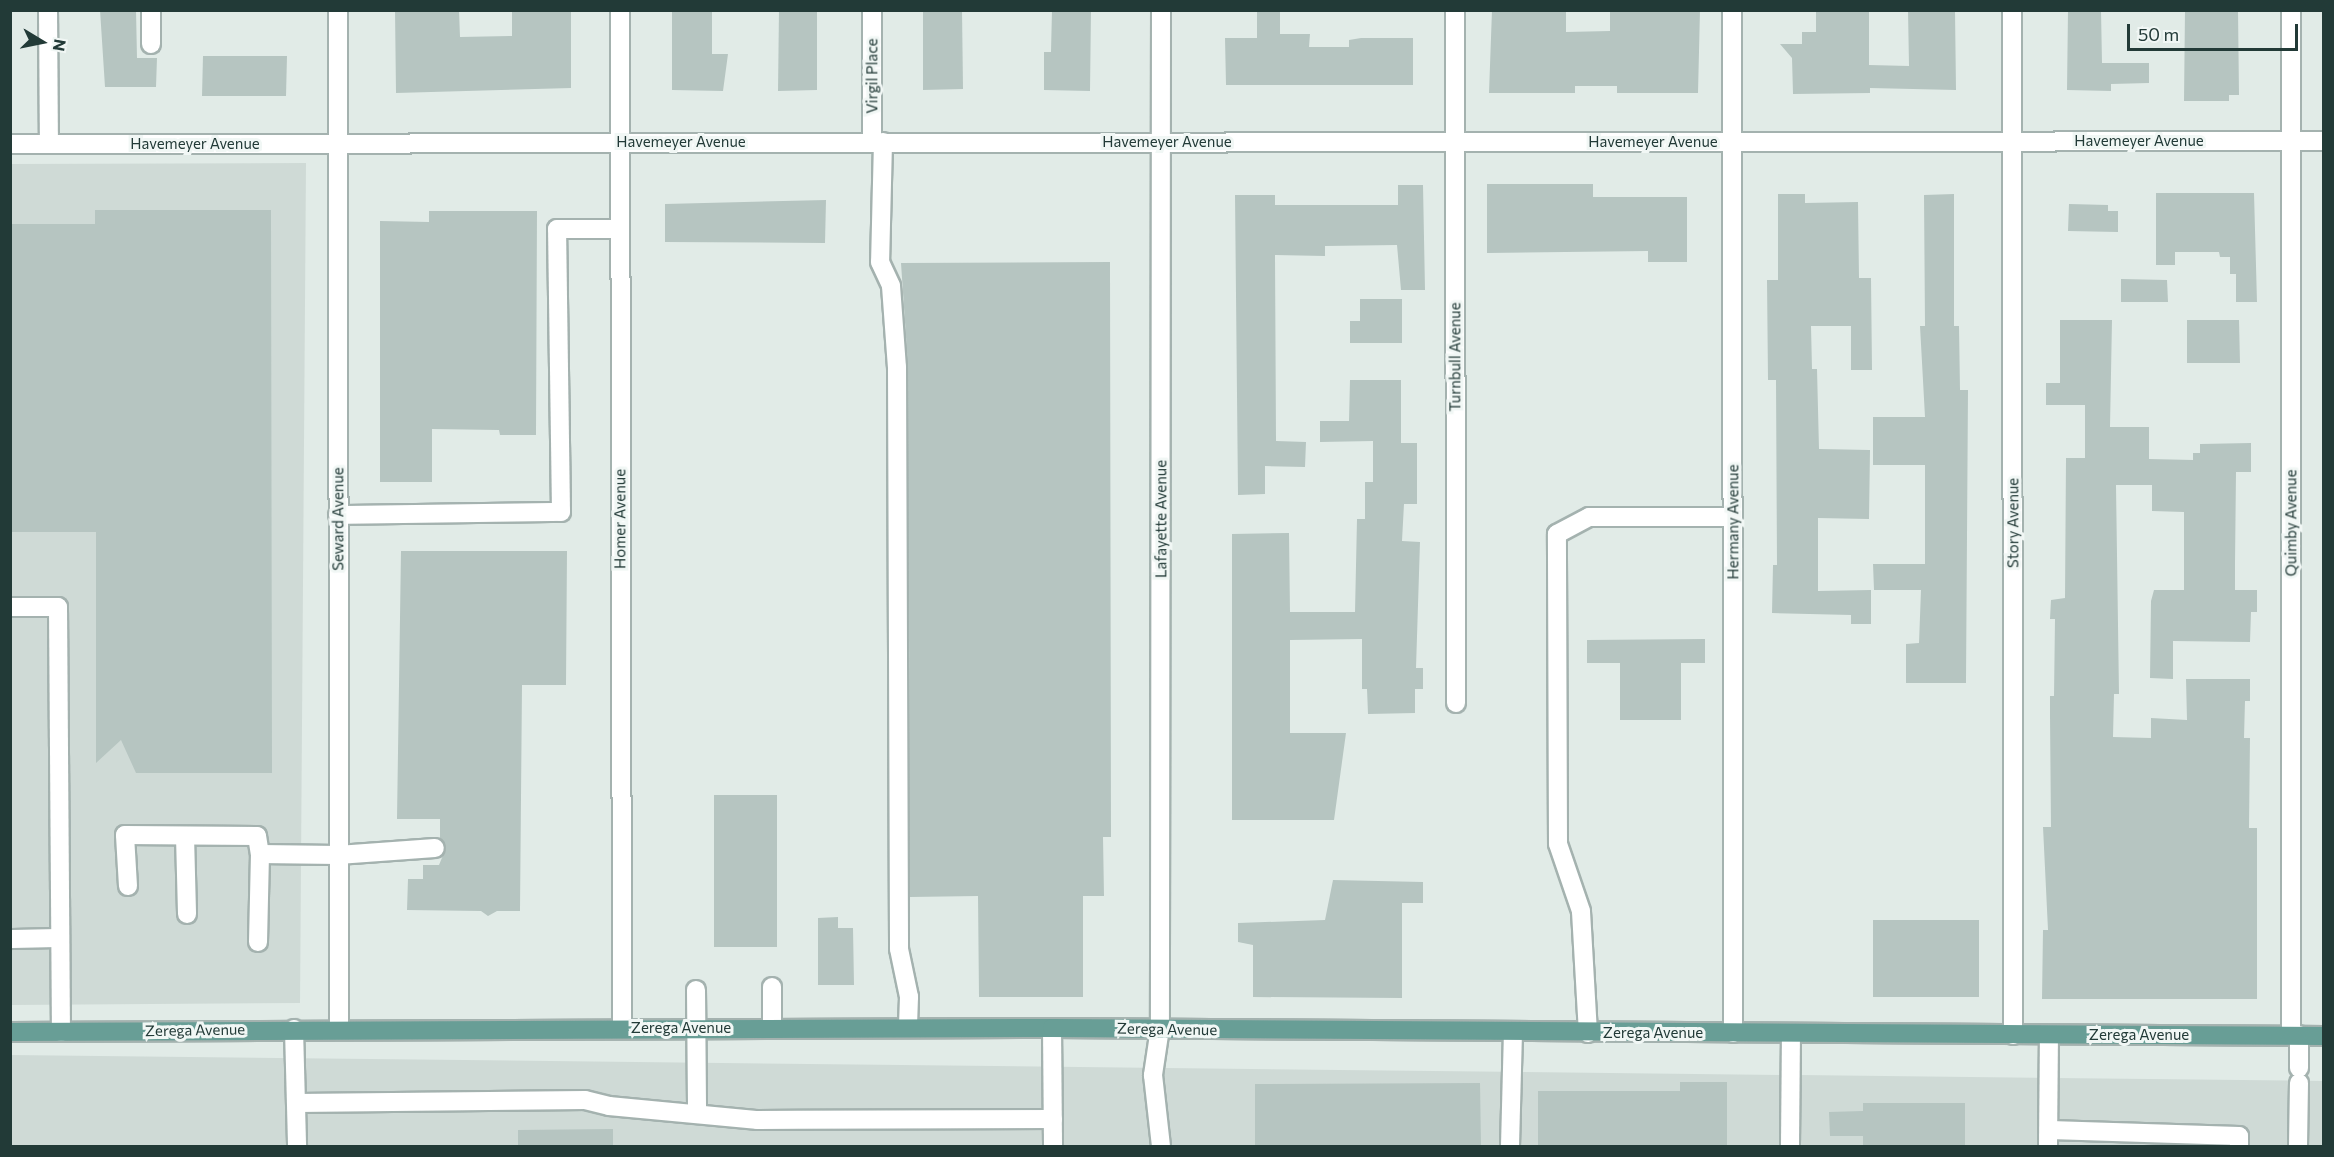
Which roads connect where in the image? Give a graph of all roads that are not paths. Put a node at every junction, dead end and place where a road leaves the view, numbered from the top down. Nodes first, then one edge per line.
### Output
1 (48, 10) edge
2 (151, 10) edge
3 (338, 10) edge
4 (620, 10) edge
5 (872, 10) edge
6 (1161, 10) edge
7 (1455, 10) edge
8 (1732, 10) edge
9 (2012, 10) edge
10 (2291, 10) edge
11 (151, 44) dead end
12 (1161, 141) junction
13 (1732, 141) junction
14 (2012, 141) junction
15 (2291, 141) junction
16 (2324, 141) edge
17 (620, 142) junction
18 (878, 142) junction
19 (1455, 142) junction
20 (10, 144) edge
21 (49, 144) junction
22 (338, 144) junction
23 (618, 229) junction
24 (338, 514) junction
25 (1733, 517) junction
26 (10, 607) edge
27 (1456, 703) dead end
28 (185, 836) junction
29 (435, 848) dead end
30 (260, 854) junction
31 (338, 855) junction
32 (128, 886) dead end
33 (188, 914) dead end
34 (60, 938) junction
35 (10, 939) edge
36 (258, 942) dead end
37 (772, 987) dead end
38 (696, 990) dead end
39 (339, 1028) junction
40 (622, 1028) junction
41 (696, 1028) junction
42 (772, 1028) junction
43 (908, 1028) junction
44 (1052, 1028) junction
45 (294, 1029) junction
46 (1160, 1029) junction
47 (10, 1032) edge
48 (61, 1032) junction
49 (1513, 1032) junction
50 (1588, 1033) junction
51 (1733, 1033) junction
52 (1791, 1033) junction
53 (2013, 1035) junction
54 (2049, 1035) junction
55 (2295, 1035) junction
56 (2324, 1036) edge
57 (297, 1103) junction
58 (697, 1113) junction
59 (1053, 1119) junction
60 (2049, 1138) edge
61 (297, 1146) edge
62 (1053, 1146) edge
63 (1161, 1146) edge
64 (1510, 1146) edge
65 (1790, 1146) edge
66 (2239, 1146) edge
67 (2298, 1146) edge

1 - 21 street
2 - 11 street
3 - 22 street, Seward Avenue
4 - 17 street, Homer Avenue
5 - 18 street, Virgil Place
6 - 12 street, Lafayette Avenue
7 - 19 street, Turnbull Avenue
8 - 13 street, Hermany Avenue
9 - 14 street, Story Avenue
10 - 15 street, Quimby Avenue
12 - 18 street, Havemeyer Avenue
12 - 19 street, Havemeyer Avenue
12 - 46 street, Lafayette Avenue
13 - 14 street, Havemeyer Avenue
13 - 19 street, Havemeyer Avenue
13 - 25 street, Hermany Avenue
14 - 15 street, Havemeyer Avenue
14 - 53 street, Story Avenue
15 - 16 street, Havemeyer Avenue
15 - 55 street, Quimby Avenue
17 - 18 street, Havemeyer Avenue
17 - 22 street, Havemeyer Avenue
17 - 23 street, Homer Avenue
18 - 43 street, Virgil Place
19 - 27 street, Turnbull Avenue
20 - 21 street, Havemeyer Avenue
21 - 22 street, Havemeyer Avenue
22 - 24 street, Seward Avenue
23 - 24 street
23 - 40 street, Homer Avenue
24 - 31 street, Seward Avenue
25 - 50 street
25 - 51 street, Hermany Avenue
26 - 34 street
28 - 30 street
28 - 32 street
28 - 33 street
29 - 31 street
30 - 31 street
30 - 36 street
31 - 39 street, Seward Avenue
34 - 35 street
34 - 48 street
37 - 42 street
38 - 41 street
39 - 40 main road, Zerega Avenue
39 - 45 main road, Zerega Avenue
40 - 41 main road, Zerega Avenue
41 - 42 main road, Zerega Avenue
41 - 58 street
42 - 43 main road, Zerega Avenue
43 - 44 main road, Zerega Avenue
44 - 46 main road, Zerega Avenue
44 - 59 street
45 - 48 main road, Zerega Avenue
45 - 57 street
46 - 49 main road, Zerega Avenue
46 - 63 street, Lafayette Avenue
47 - 48 main road, Zerega Avenue
49 - 50 main road, Zerega Avenue
49 - 64 street
50 - 51 main road, Zerega Avenue
51 - 52 main road, Zerega Avenue
52 - 53 main road, Zerega Avenue
52 - 65 street
53 - 54 main road, Zerega Avenue
54 - 55 main road, Zerega Avenue
54 - 60 street
55 - 56 main road, Zerega Avenue
55 - 67 street, Quimby Avenue
57 - 58 street
57 - 61 street
58 - 59 street
59 - 62 street
60 - 66 street

